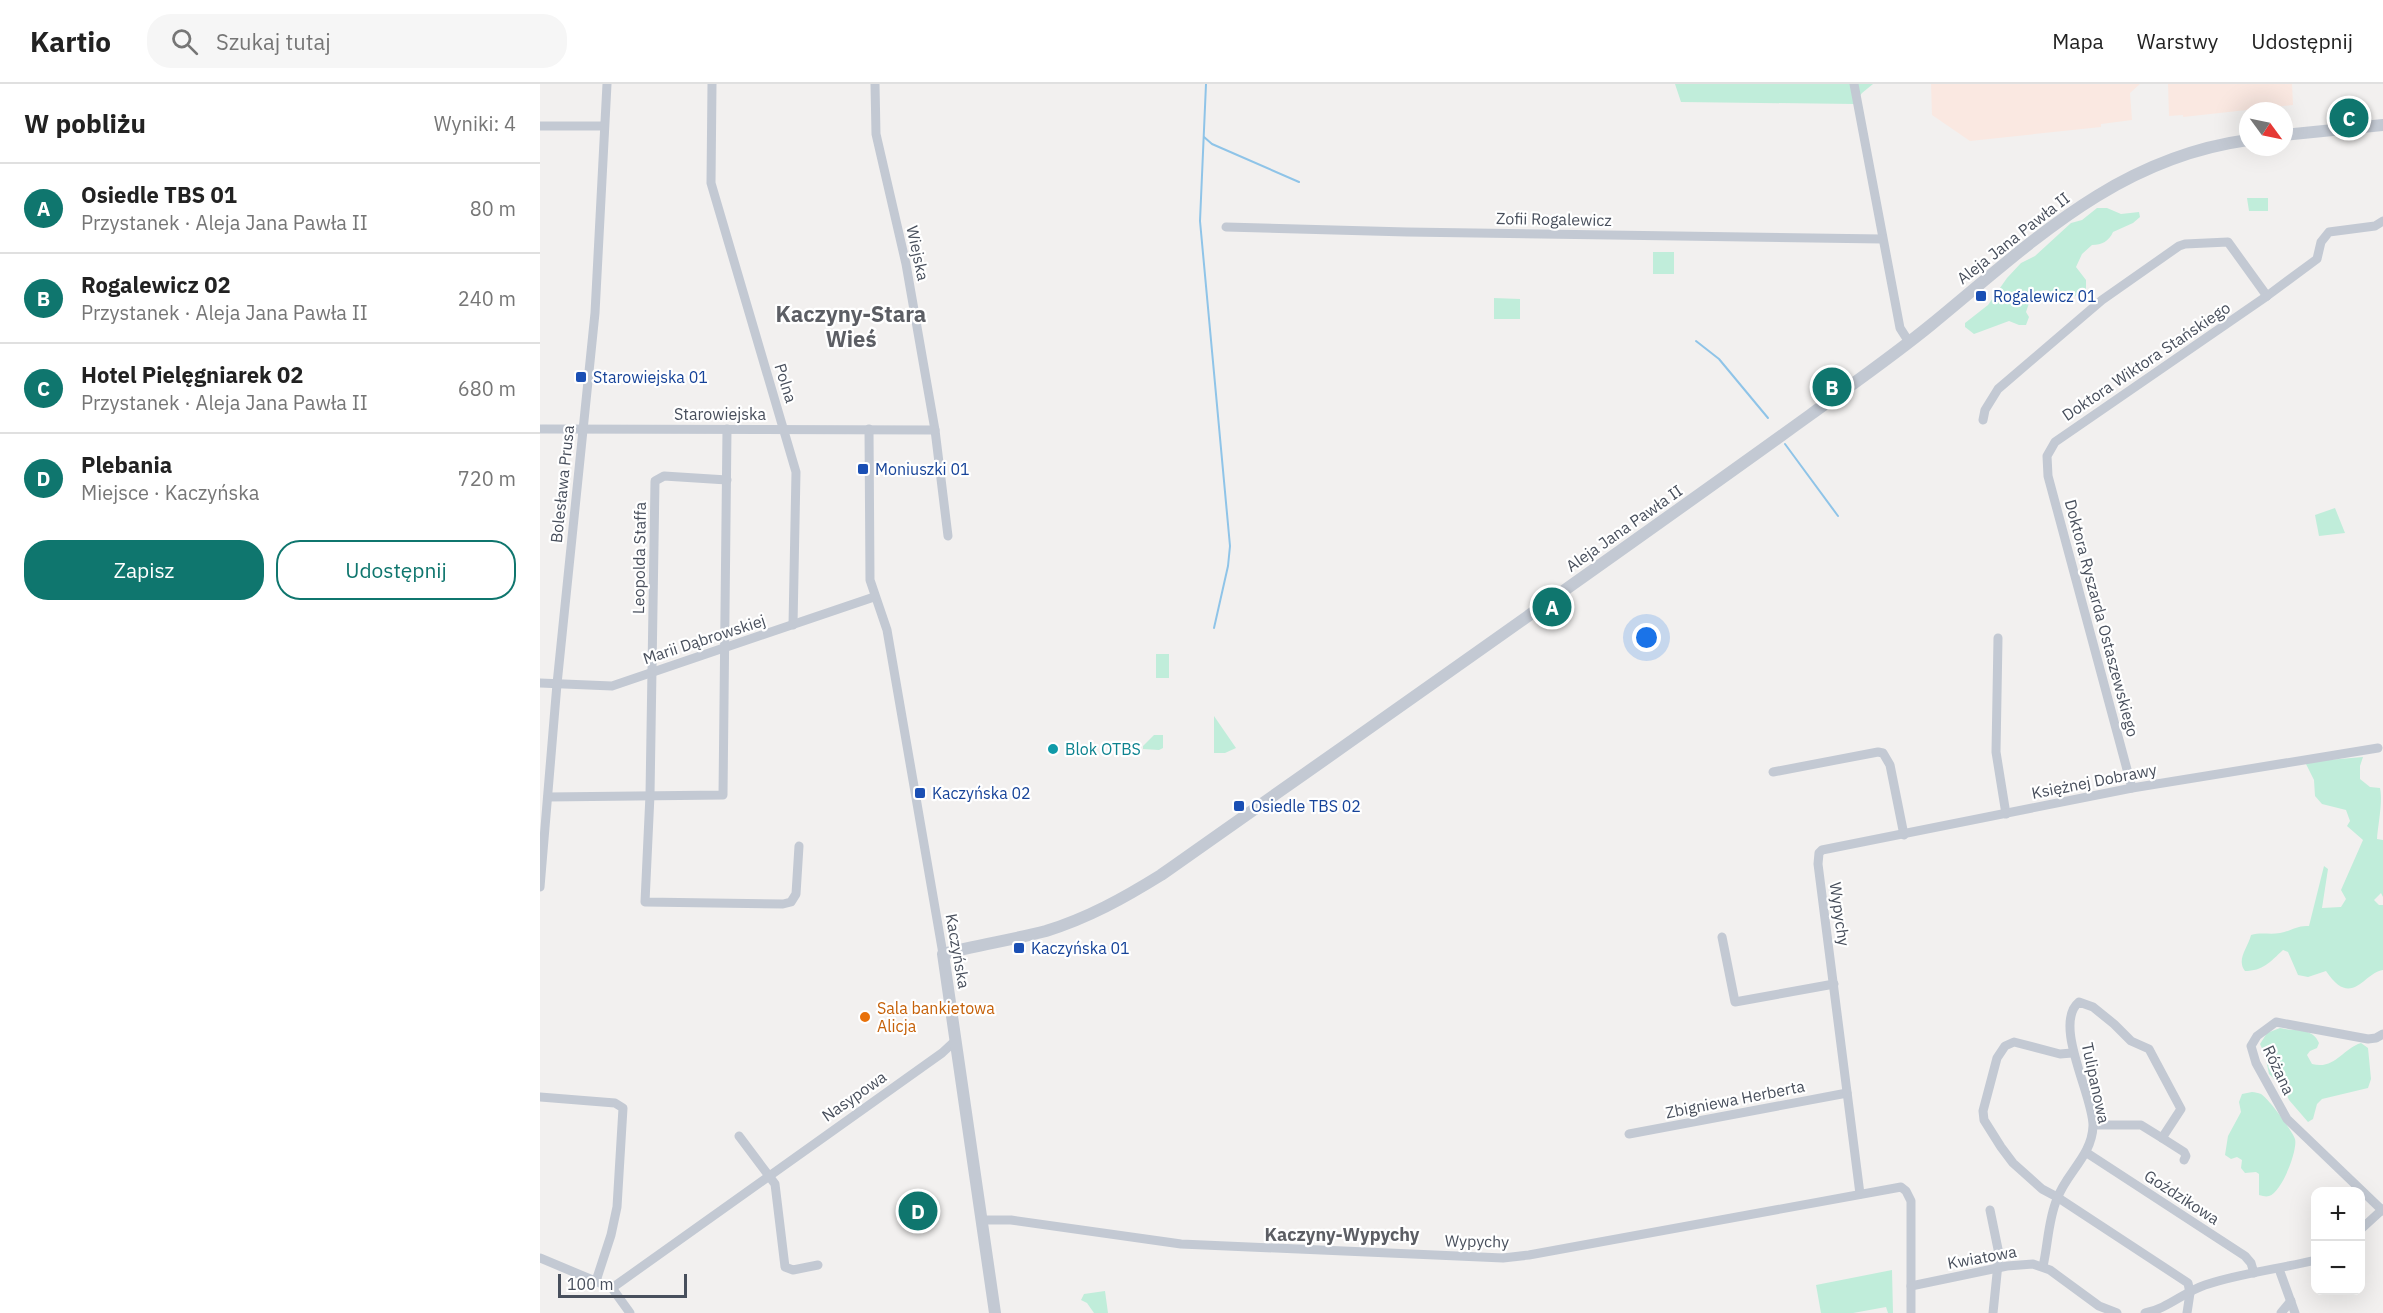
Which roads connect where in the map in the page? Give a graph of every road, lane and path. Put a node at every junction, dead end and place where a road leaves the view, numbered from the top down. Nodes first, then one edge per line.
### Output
1 (607, 84) edge
2 (712, 84) edge
3 (875, 84) edge
4 (1854, 84) edge
5 (2383, 125) edge
6 (540, 126) edge
7 (604, 126) junction
8 (2293, 134) edge
9 (2239, 142) edge
10 (2383, 221) edge
11 (1226, 226) dead end
12 (1882, 238) junction
13 (2267, 296) junction
14 (1909, 342) junction
15 (1983, 420) dead end
16 (540, 429) edge
17 (583, 429) junction
18 (727, 429) junction
19 (869, 429) junction
20 (784, 430) junction
21 (935, 430) junction
22 (2047, 456) joint
23 (727, 480) junction
24 (948, 536) dead end
25 (874, 597) junction
26 (794, 625) junction
27 (1998, 638) dead end
28 (725, 648) junction
29 (651, 672) junction
30 (540, 683) edge
31 (557, 684) junction
32 (2378, 748) dead end
33 (1773, 772) dead end
34 (2132, 788) junction
35 (650, 795) junction
36 (548, 797) junction
37 (2006, 814) junction
38 (1904, 835) junction
39 (799, 846) dead end
40 (1819, 854) joint
41 (540, 887) edge
42 (1722, 937) dead end
43 (943, 954) junction
44 (1834, 984) junction
45 (2383, 1034) edge
46 (956, 1040) junction
47 (2072, 1053) junction
48 (1847, 1093) junction
49 (540, 1097) edge
50 (2093, 1125) junction
51 (1629, 1134) dead end
52 (739, 1136) dead end
53 (2162, 1138) junction
54 (2087, 1152) junction
55 (2184, 1160) dead end
56 (769, 1175) junction
57 (1860, 1194) junction
58 (2057, 1197) junction
59 (1990, 1210) dead end
60 (2383, 1210) edge
61 (981, 1220) junction
62 (2365, 1226) edge
63 (540, 1258) edge
64 (2311, 1261) edge
65 (818, 1265) dead end
66 (2043, 1266) junction
67 (1999, 1267) junction
68 (2279, 1269) junction
69 (2254, 1273) junction
70 (596, 1281) junction
71 (1911, 1286) junction
72 (612, 1288) junction
73 (2190, 1293) junction
74 (2291, 1301) junction
75 (2097, 1310) edge
76 (630, 1313) edge
77 (995, 1313) edge
78 (1911, 1313) edge
79 (1993, 1313) edge
80 (2117, 1313) edge
81 (2145, 1313) edge
82 (2187, 1313) edge
83 (2281, 1313) edge
84 (2295, 1313) edge

1 - 7 street, Bolesława Prusa
2 - 20 street, Polna
3 - 21 street, Wiejska
4 - 12 street
5 - 8 street
6 - 7 street
7 - 17 street, Bolesława Prusa
9 - 14 street, Aleja Jana Pawła II
10 - 13 street, Doktora Wiktora Stańskiego
11 - 12 street, Zofii Rogalewicz
12 - 14 street
13 - 15 street
13 - 22 street, Doktora Wiktora Stańskiego
14 - 43 street, Aleja Jana Pawła II
16 - 17 street, Starowiejska
17 - 18 street, Starowiejska
17 - 31 street, Bolesława Prusa
18 - 20 street, Starowiejska
18 - 23 street
19 - 20 street, Starowiejska
19 - 21 street, Starowiejska
19 - 25 street, Kaczyńska
20 - 26 street, Polna
21 - 24 street, Wiejska
22 - 34 street, Doktora Ryszarda Ostaszewskiego
23 - 28 street
23 - 29 street, Leopolda Staffa
25 - 26 street, Marii Dąbrowskiej
25 - 43 street, Kaczyńska
26 - 28 street, Marii Dąbrowskiej
27 - 37 street
28 - 29 street, Marii Dąbrowskiej
28 - 35 street
29 - 31 street, Marii Dąbrowskiej
29 - 35 street
30 - 31 street, Marii Dąbrowskiej
31 - 36 street, Bolesława Prusa
32 - 34 street, Księżnej Dobrawy
33 - 38 street
34 - 37 street, Księżnej Dobrawy
35 - 36 street
35 - 39 street
36 - 41 street, Bolesława Prusa
37 - 38 street, Księżnej Dobrawy
38 - 40 street, Księżnej Dobrawy
40 - 44 street, Wypychy
42 - 44 street
43 - 46 street, Kaczyńska
44 - 48 street, Wypychy
45 - 60 street, Różana
46 - 56 street, Nasypowa
46 - 61 street, Kaczyńska
47 - 50 street, Tulipanowa
47 - 53 street, Tulipanowa
47 - 58 street
48 - 51 street, Zbigniewa Herberta
48 - 57 street, Wypychy
49 - 70 street
50 - 53 street
50 - 54 street, Tulipanowa
52 - 56 street
53 - 55 street
54 - 58 street, Tulipanowa
54 - 69 street, Goździkowa
56 - 65 street
56 - 72 street, Nasypowa
57 - 61 street, Wypychy
57 - 71 street, Wypychy
58 - 66 street, Tulipanowa
58 - 73 street
59 - 67 street
60 - 62 street
61 - 77 street, Kaczyńska
63 - 70 street
64 - 68 street
66 - 67 street, Kwiatowa
66 - 75 street
67 - 71 street, Kwiatowa
67 - 79 street
68 - 69 street
68 - 74 street
69 - 73 street
70 - 72 street
71 - 78 street
72 - 76 street
73 - 81 street
73 - 82 street
74 - 83 street
74 - 84 street
75 - 80 street

